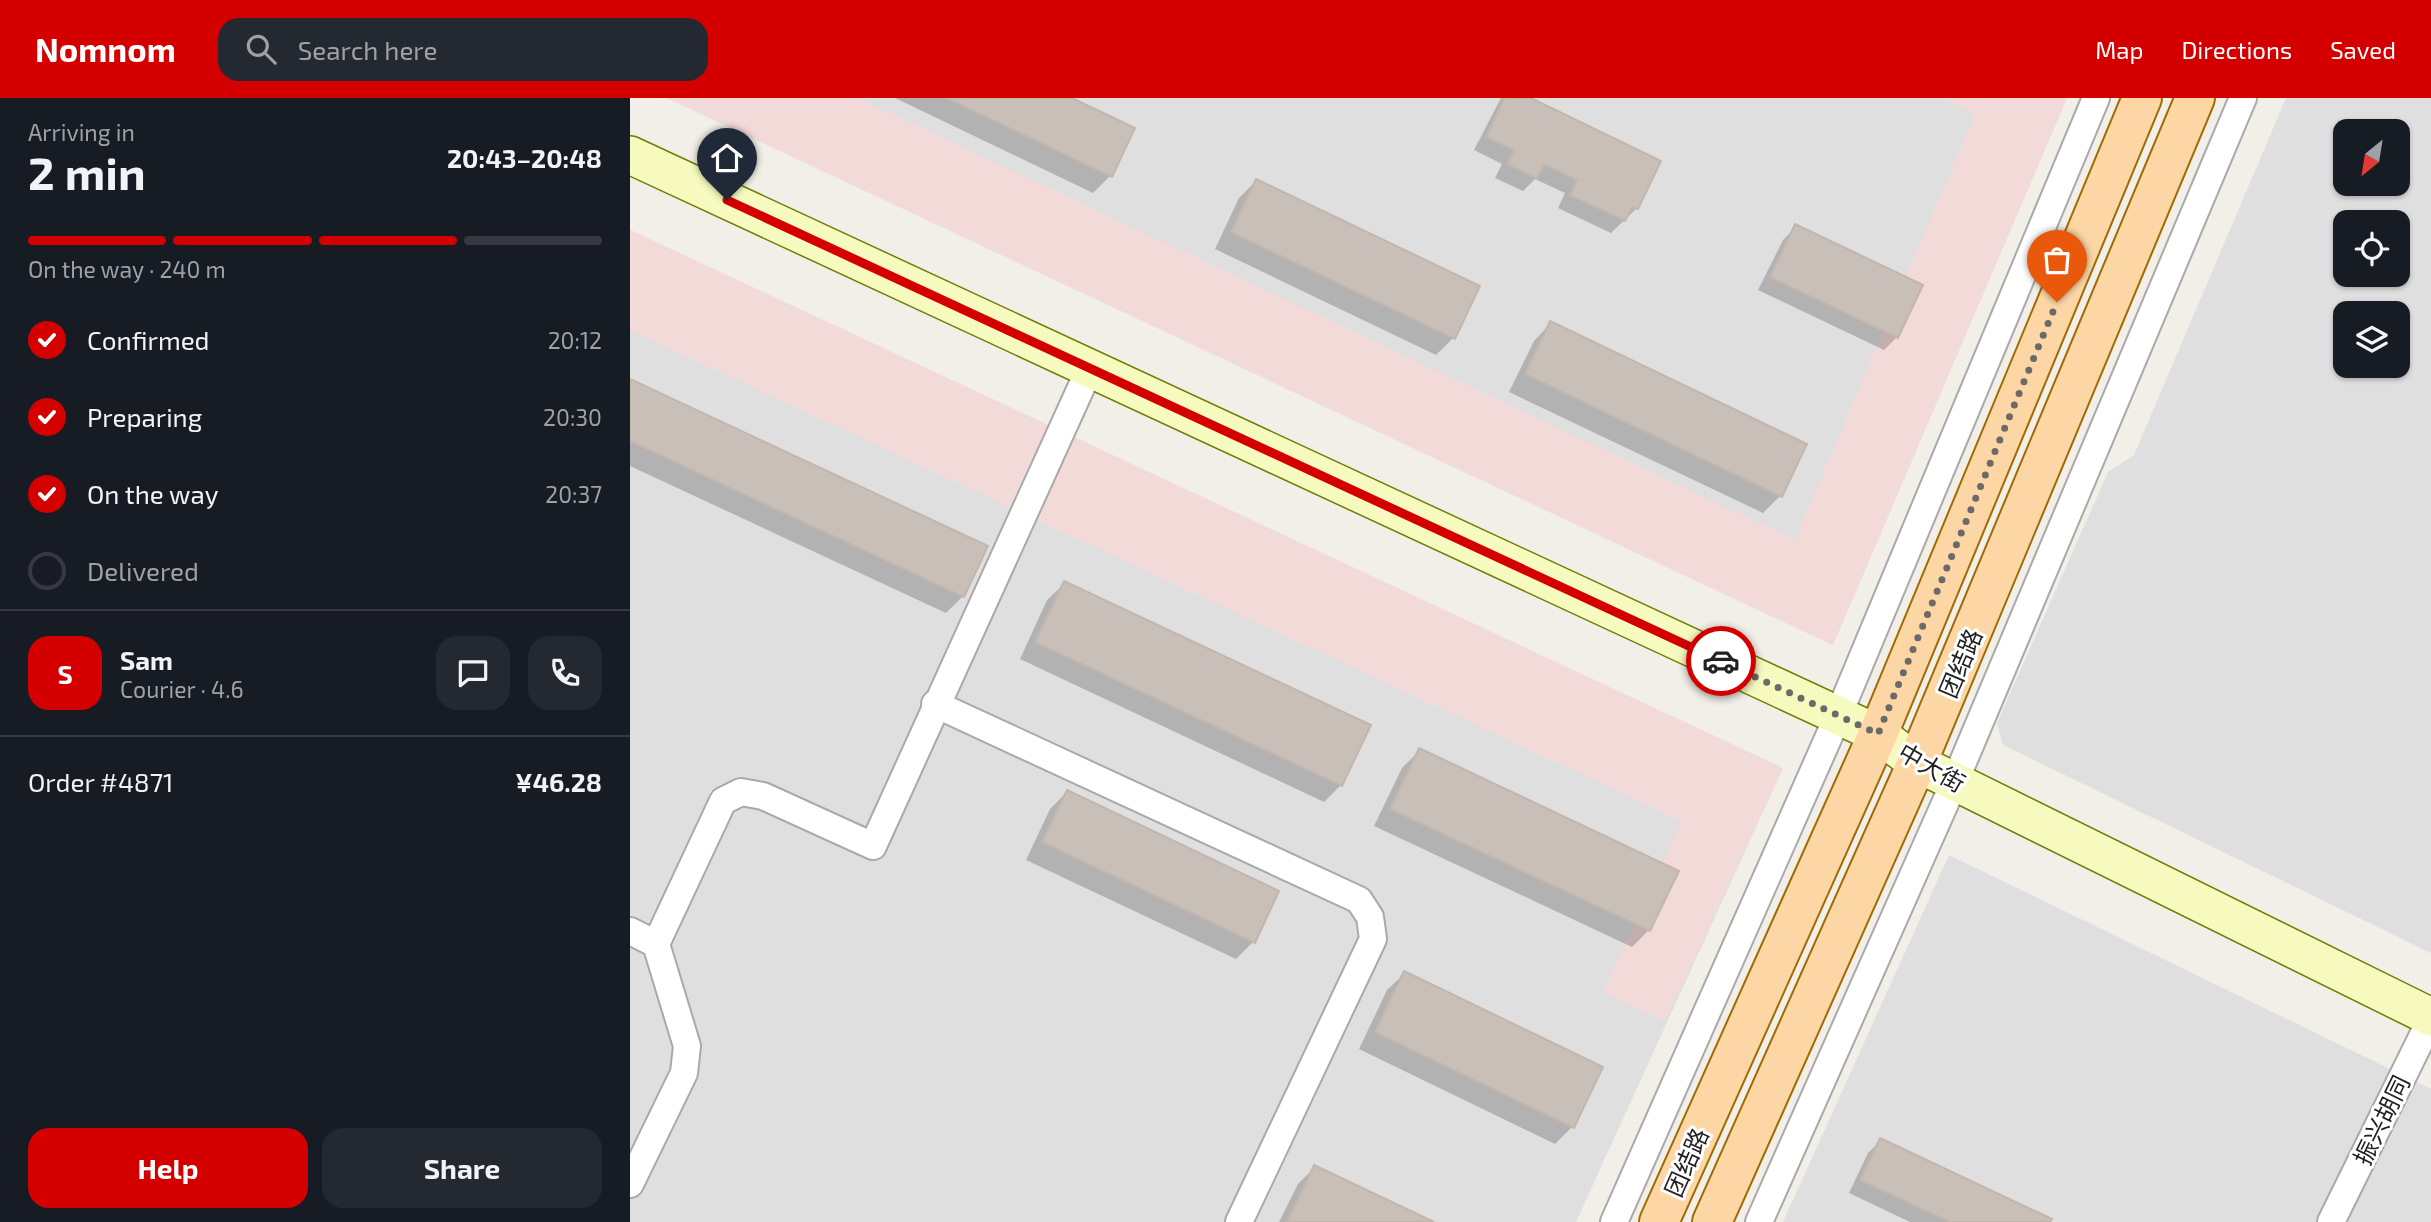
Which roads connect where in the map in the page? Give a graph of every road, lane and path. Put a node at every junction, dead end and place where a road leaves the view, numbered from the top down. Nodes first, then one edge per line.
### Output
1 (2096, 98) edge
2 (2142, 98) edge
3 (2178, 98) edge
4 (2195, 98) edge
5 (2244, 98) edge
6 (2232, 124) junction
7 (630, 155) edge
8 (1090, 368) junction
9 (935, 704) junction
10 (1838, 716) junction
11 (1878, 734) junction
12 (1917, 763) junction
13 (1955, 781) junction
14 (630, 931) edge
15 (656, 944) junction
16 (2431, 1018) edge
17 (630, 1184) edge
18 (1239, 1222) edge
19 (1614, 1222) edge
20 (1659, 1222) edge
21 (1712, 1222) edge
22 (1759, 1222) edge
23 (2331, 1222) edge

1 - 10 street
2 - 11 main road, 团结路
3 - 6 street
4 - 12 main road, 团结路
5 - 6 street
6 - 13 street
7 - 8 main road, 中大街
8 - 9 street
8 - 10 main road, 中大街
9 - 15 street
9 - 18 street
10 - 11 main road, 中大街
10 - 19 street
11 - 12 main road, 中大街
11 - 20 main road, 团结路
12 - 13 main road, 中大街
12 - 21 main road, 团结路
13 - 16 main road, 中大街
13 - 22 street
14 - 15 street
15 - 17 street
16 - 23 street, 振兴胡同

